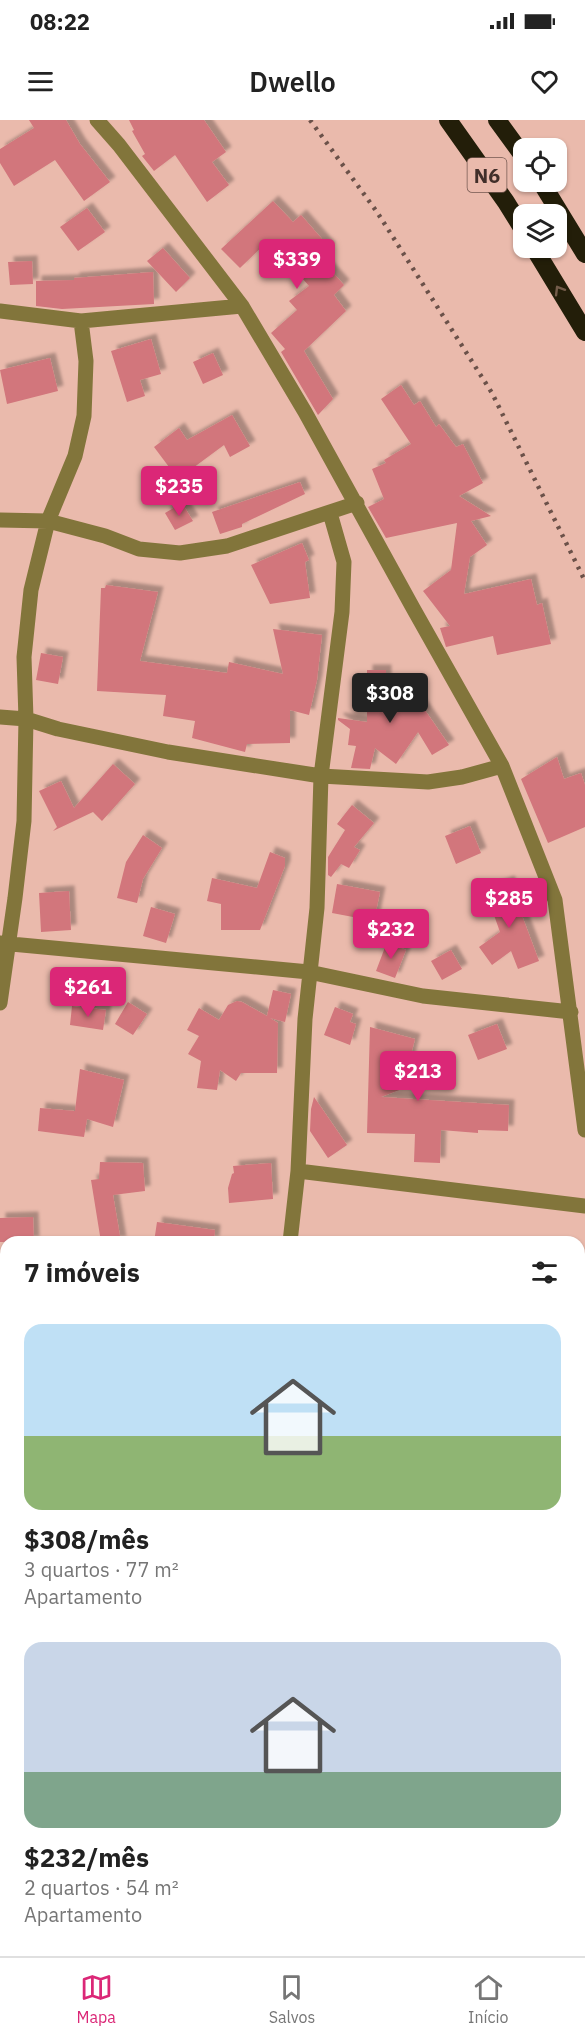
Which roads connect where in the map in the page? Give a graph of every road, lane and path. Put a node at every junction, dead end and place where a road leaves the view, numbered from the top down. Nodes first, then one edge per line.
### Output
1 (98, 120) edge
2 (448, 120) edge
3 (496, 120) edge
4 (513, 143) edge
5 (547, 192) edge
6 (513, 213) edge
7 (585, 254) edge
8 (540, 258) edge
9 (242, 306) junction
10 (0, 311) edge
11 (81, 321) junction
12 (585, 332) edge
13 (357, 503) junction
14 (330, 513) junction
15 (0, 520) edge
16 (48, 521) junction
17 (0, 717) edge
18 (26, 719) junction
19 (502, 766) junction
20 (321, 776) junction
21 (5, 943) edge
22 (309, 972) junction
23 (0, 1003) edge
24 (571, 1012) junction
25 (585, 1130) edge
26 (298, 1171) junction
27 (585, 1206) edge
28 (291, 1236) edge

1 - 9 street
2 - 6 highway, N6
3 - 4 highway, N6
5 - 7 highway
12 -> 8 highway
9 - 11 street
9 - 13 street
10 - 11 street
11 - 16 street
13 - 14 street
13 - 19 street
14 - 16 street
14 - 20 street
15 - 16 street
16 - 18 street
17 - 18 street
18 - 20 street
18 - 21 street
19 - 20 street
19 - 24 street
20 - 22 street
21 - 22 street
21 - 23 street
22 - 24 street
22 - 26 street
24 - 25 street
26 - 27 street
26 - 28 street

